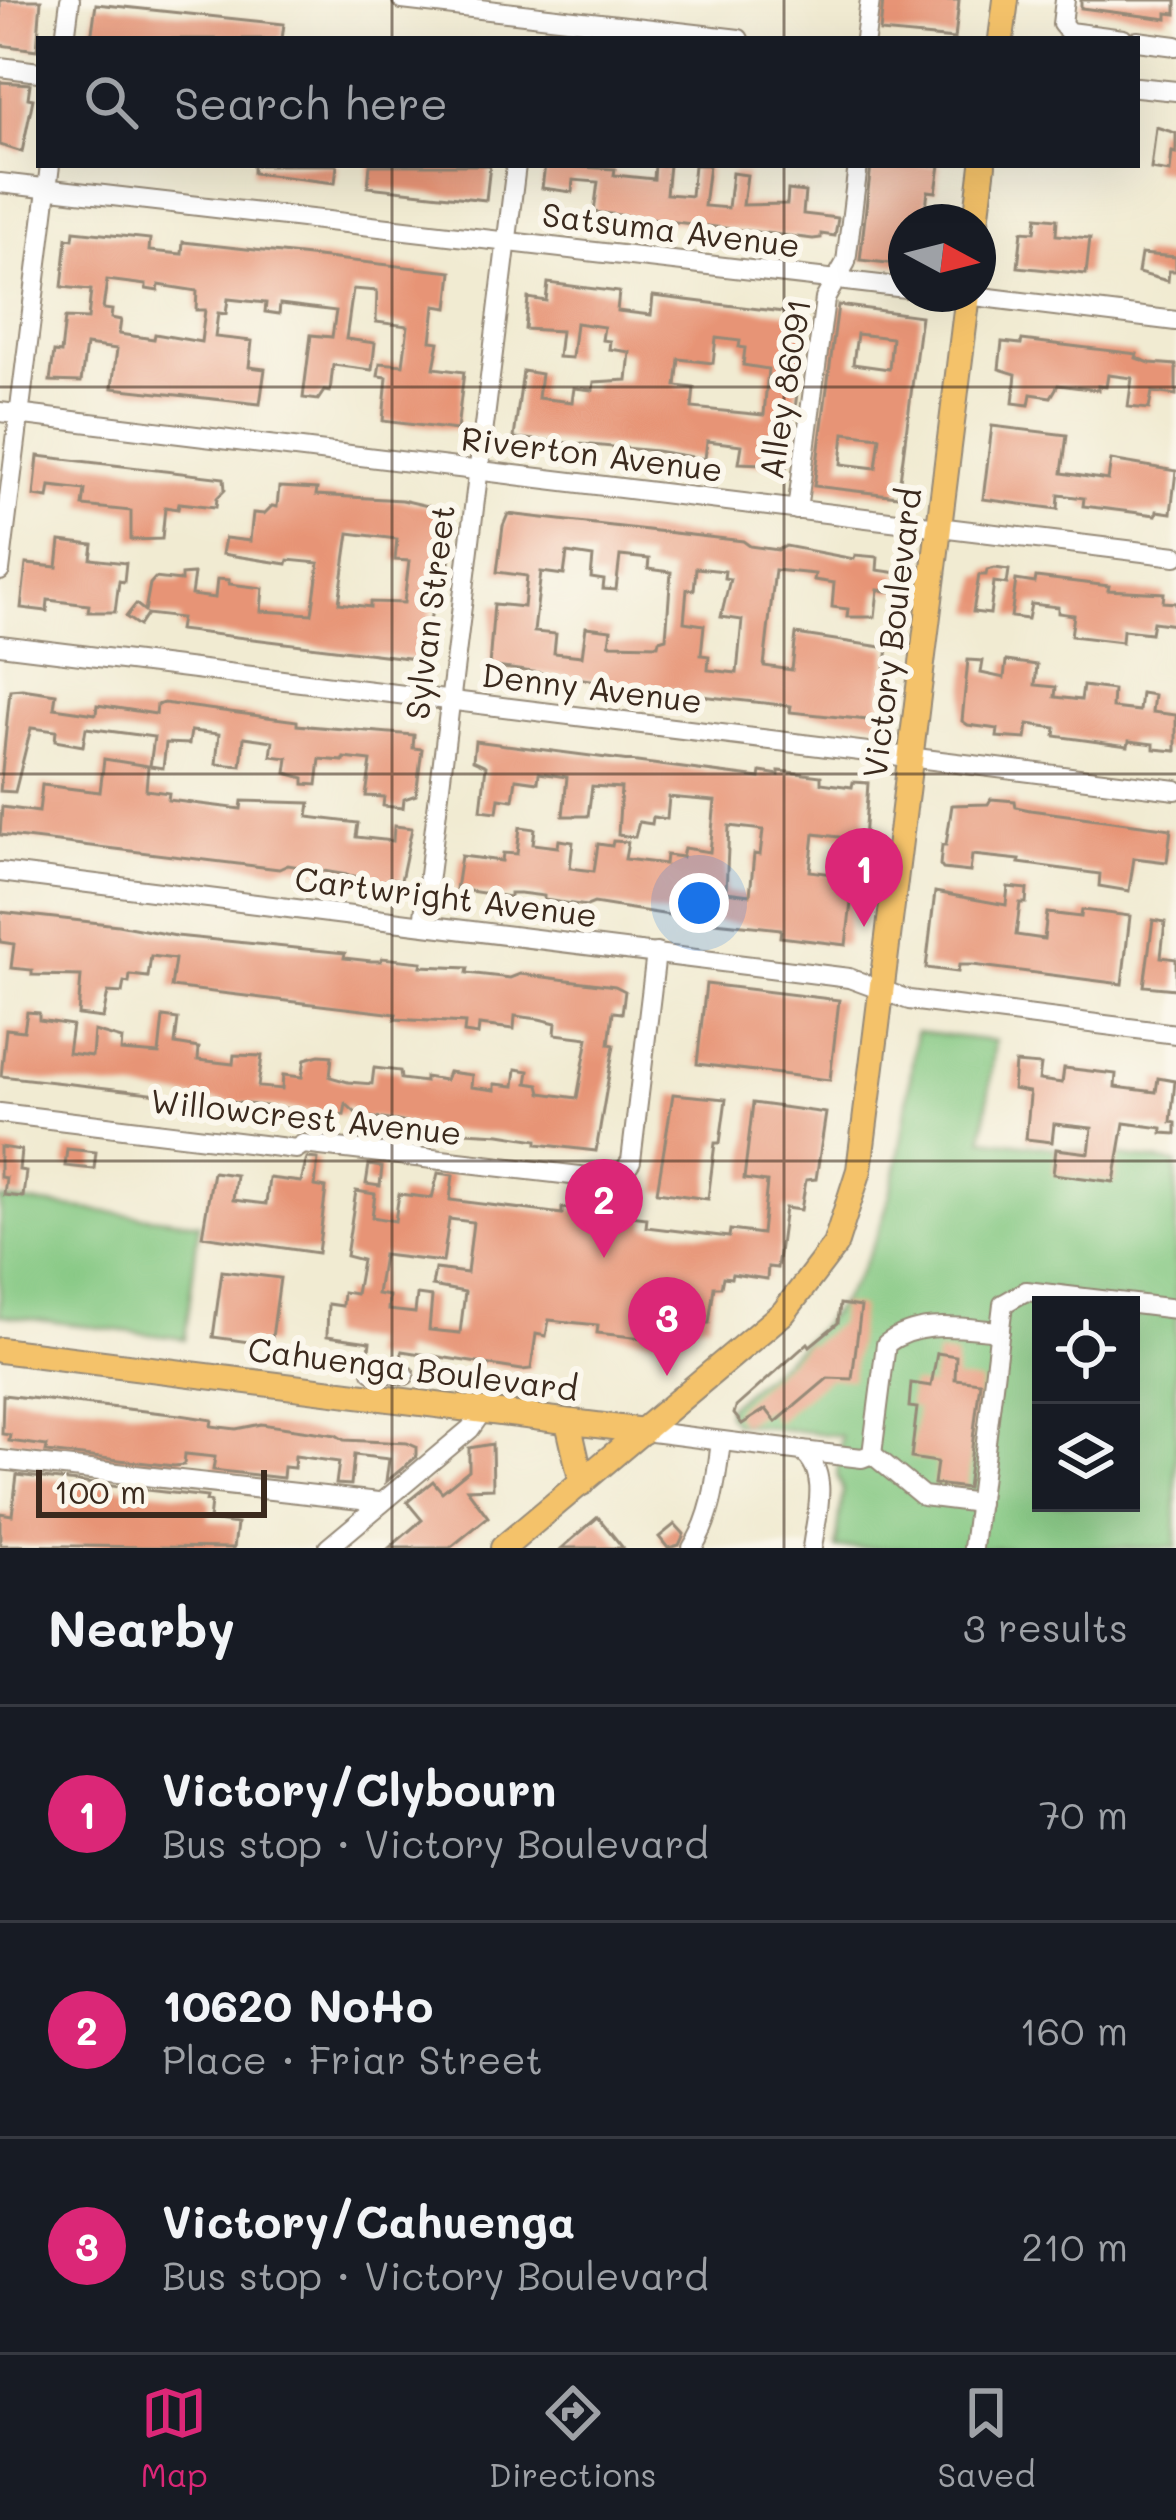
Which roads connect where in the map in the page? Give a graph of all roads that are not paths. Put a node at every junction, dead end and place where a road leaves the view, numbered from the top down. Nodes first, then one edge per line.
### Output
1 (70, 0) edge
2 (402, 0) edge
3 (870, 0) edge
4 (1006, 0) edge
5 (1065, 0) edge
6 (535, 16) junction
7 (65, 36) edge
8 (532, 36) edge
9 (712, 36) edge
10 (865, 36) edge
11 (1001, 36) edge
12 (1100, 36) edge
13 (1140, 41) edge
14 (1176, 46) edge
15 (0, 67) edge
16 (36, 72) edge
17 (1140, 87) edge
18 (1176, 91) edge
19 (50, 168) edge
20 (516, 168) edge
21 (858, 168) edge
22 (983, 168) edge
23 (0, 183) edge
24 (47, 188) junction
25 (978, 204) edge
26 (507, 240) junction
27 (836, 280) junction
28 (888, 286) edge
29 (996, 298) edge
30 (966, 312) edge
31 (1176, 321) edge
32 (10, 413) edge
33 (477, 470) junction
34 (797, 510) junction
35 (939, 527) junction
36 (1176, 556) edge
37 (0, 571) edge
38 (0, 646) edge
39 (450, 701) junction
40 (910, 756) junction
41 (1176, 790) edge
42 (0, 872) edge
43 (423, 924) junction
44 (656, 953) junction
45 (882, 990) junction
46 (1176, 1034) edge
47 (0, 1113) edge
48 (1176, 1309) edge
49 (1000, 1331) junction
50 (0, 1350) edge
51 (372, 1371) dead end
52 (405, 1375) dead end
53 (482, 1412) junction
54 (568, 1422) junction
55 (644, 1431) junction
56 (721, 1441) junction
57 (872, 1454) junction
58 (809, 1456) junction
59 (0, 1460) edge
60 (582, 1483) junction
61 (379, 1502) junction
62 (979, 1503) junction
63 (328, 1548) edge
64 (503, 1548) edge
65 (692, 1548) edge
66 (812, 1548) edge
67 (973, 1548) edge

1 - 7 street
2 - 6 street
3 - 10 street
4 - 11 main road
5 - 12 street
6 - 8 street
6 - 9 street
13 - 14 street
15 - 16 street
17 - 18 street
19 - 24 street
20 - 26 street, Sylvan Street
21 - 27 street, Alley 86091
22 - 25 main road
23 - 24 street, Satsuma Avenue
24 - 26 street, Satsuma Avenue
24 - 32 street
26 - 27 street, Satsuma Avenue
26 - 33 street, Sylvan Street
27 - 28 street, Satsuma Avenue
27 - 34 street, Alley 86091
29 - 31 street
30 - 35 main road, Victory Boulevard
32 - 33 street, Riverton Avenue
32 - 37 street
33 - 34 street, Riverton Avenue
33 - 39 street, Sylvan Street
34 - 35 street, Riverton Avenue
35 - 36 street, Riverton Avenue
35 - 40 main road, Victory Boulevard
38 - 39 street, Denny Avenue
39 - 40 street, Denny Avenue
39 - 43 street, Sylvan Street
40 - 41 street, Denny Avenue
40 - 45 main road, Victory Boulevard
42 - 43 street, Cartwright Avenue
43 - 44 street, Cartwright Avenue
44 - 45 street, Cartwright Avenue
44 - 47 street, Willowcrest Avenue
45 - 46 street, Cartwright Avenue
45 - 55 main road, Victory Boulevard
48 - 49 street
49 - 57 street
49 - 62 street
50 - 53 main road, Cahuenga Boulevard
51 - 52 street
53 - 54 main road, Cahuenga Boulevard
53 - 61 street
54 - 55 main road, Cahuenga Boulevard
54 - 60 main road
55 - 56 street, Cahuenga Boulevard
55 - 60 main road, Victory Boulevard
56 - 58 street, Cahuenga Boulevard
56 - 65 street
57 - 58 street, Cahuenga Boulevard
57 - 62 street
58 - 66 street
59 - 61 street
60 - 64 main road, Victory Boulevard
61 - 63 street
62 - 67 street

